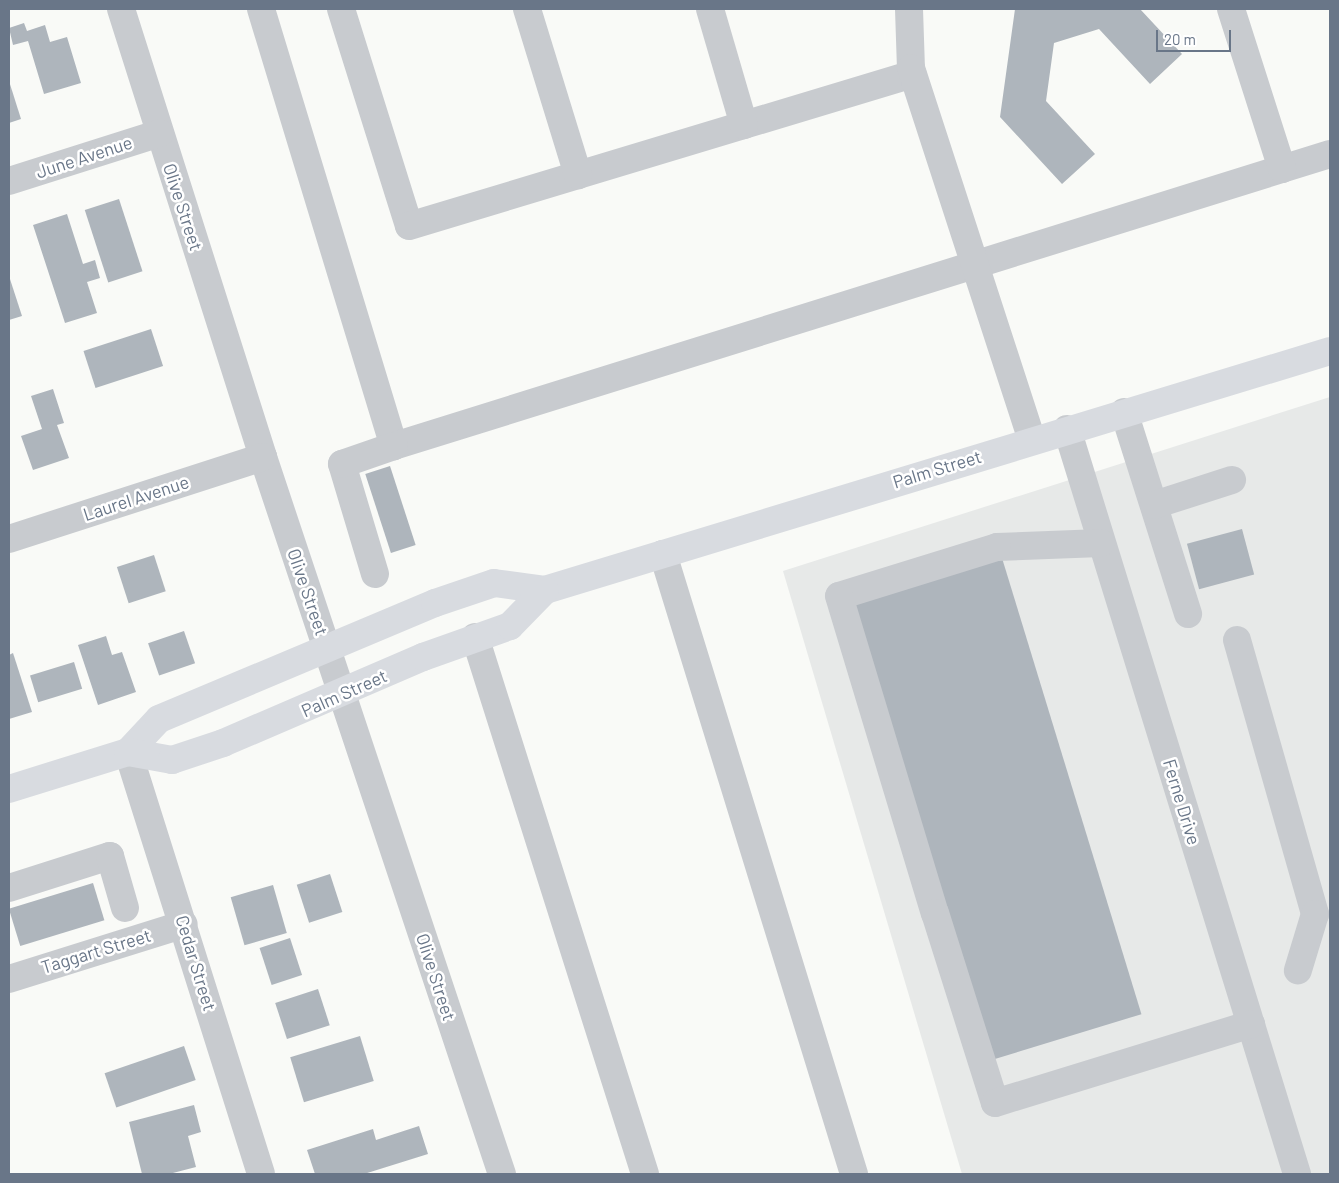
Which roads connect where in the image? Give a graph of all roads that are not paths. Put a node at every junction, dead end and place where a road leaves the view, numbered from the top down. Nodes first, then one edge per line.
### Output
1 (121, 9) edge
2 (262, 9) edge
3 (341, 9) edge
4 (527, 9) edge
5 (710, 9) edge
6 (909, 9) edge
7 (1232, 9) edge
8 (913, 74) junction
9 (744, 125) junction
10 (160, 133) junction
11 (1330, 154) edge
12 (1282, 169) junction
13 (578, 175) junction
14 (9, 181) edge
15 (976, 262) junction
16 (1330, 351) edge
17 (1124, 412) junction
18 (1067, 429) junction
19 (1032, 440) junction
20 (394, 446) junction
21 (263, 457) junction
22 (1232, 480) dead end
23 (1154, 505) junction
24 (9, 539) edge
25 (1101, 543) junction
26 (663, 554) junction
27 (375, 574) dead end
28 (545, 590) junction
29 (1188, 614) dead end
30 (475, 637) junction
31 (1237, 640) dead end
32 (328, 650) junction
33 (342, 694) junction
34 (128, 752) junction
35 (9, 790) edge
36 (9, 888) edge
37 (125, 908) dead end
38 (184, 924) junction
39 (1298, 970) dead end
40 (9, 979) edge
41 (1251, 1024) junction
42 (261, 1174) edge
43 (502, 1174) edge
44 (645, 1174) edge
45 (854, 1174) edge
46 (1297, 1174) edge

1 - 10 street, Olive Street
2 - 20 street
3 - 13 street
4 - 13 street
5 - 9 street
6 - 8 street
7 - 12 street
8 - 9 street
8 - 15 street
9 - 13 street
10 - 14 street, June Avenue
10 - 21 street, Olive Street
11 - 12 street
12 - 15 street
15 - 19 street
15 - 20 street
16 - 17 main road, Palm Street
17 - 18 main road, Palm Street
17 - 23 street
18 - 19 main road, Palm Street
18 - 25 street, Ferne Drive
19 - 26 main road, Palm Street
20 - 27 street
21 - 24 street, Laurel Avenue
21 - 32 street, Olive Street
22 - 23 street
23 - 29 street
25 - 41 street, Ferne Drive
25 - 41 street
26 - 28 main road, Palm Street
26 - 45 street
28 - 30 main road, Palm Street
28 - 32 main road, Palm Street
30 - 33 main road, Palm Street
30 - 44 street
31 - 39 street
32 - 33 street, Olive Street
32 - 34 main road, Palm Street
33 - 34 main road, Palm Street
33 - 43 street, Olive Street
34 - 35 main road, Palm Street
34 - 38 street, Cedar Street
36 - 37 street
38 - 40 street, Taggart Street
38 - 42 street, Cedar Street
41 - 46 street, Ferne Drive

